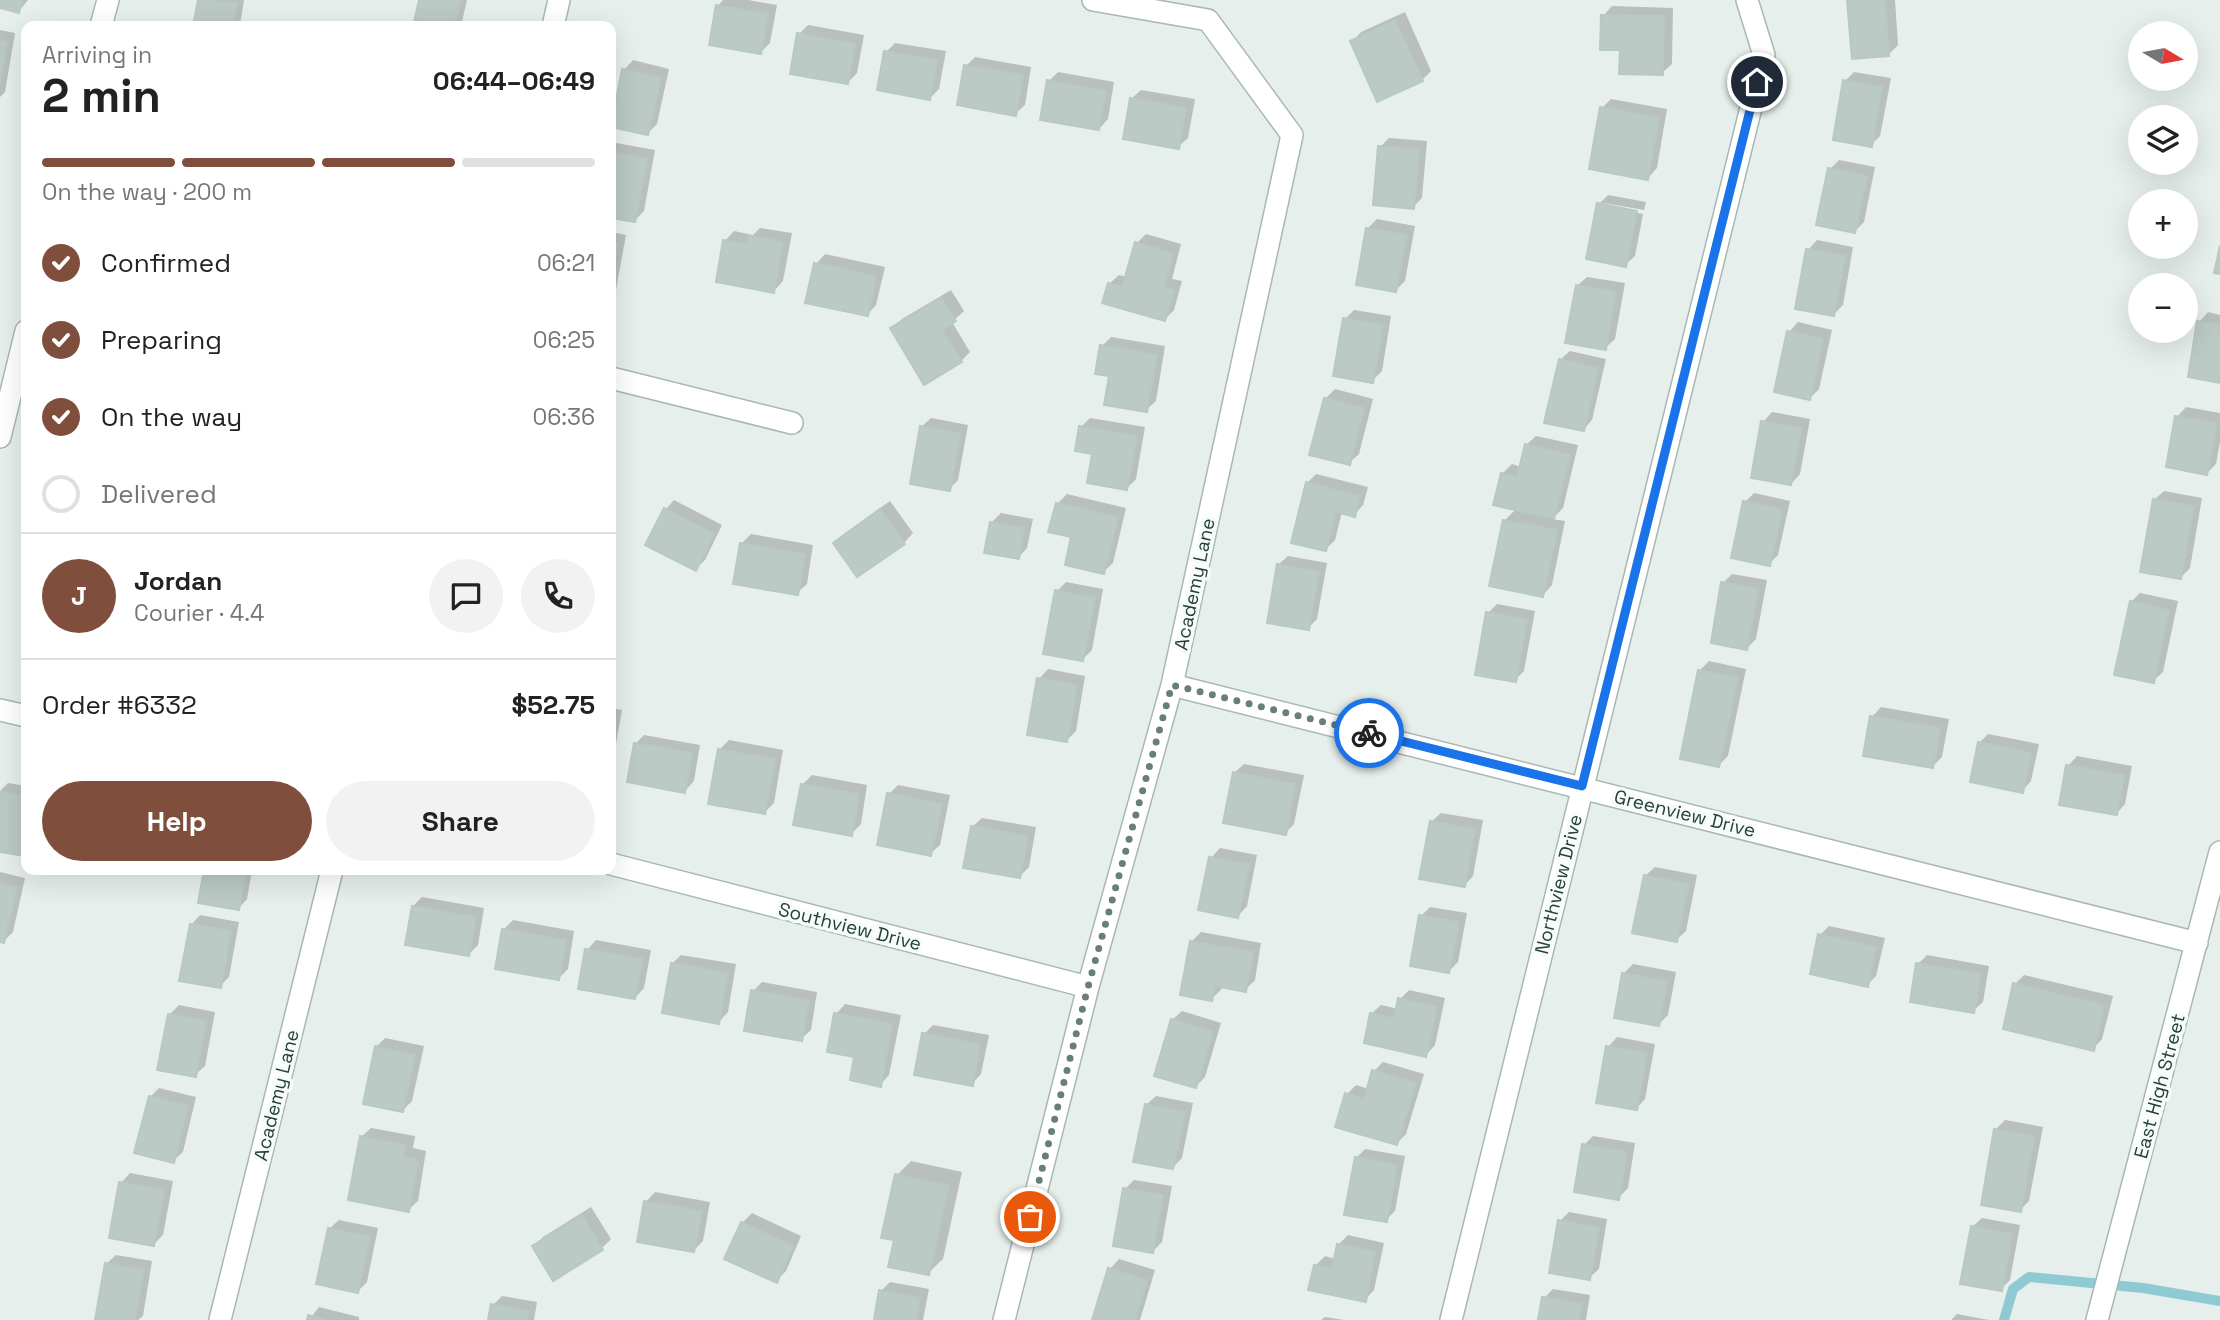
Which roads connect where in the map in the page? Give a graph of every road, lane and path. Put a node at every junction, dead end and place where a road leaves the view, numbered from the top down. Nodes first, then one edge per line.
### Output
1 (108, 0) edge
2 (559, 0) edge
3 (1093, 0) edge
4 (1747, 0) edge
5 (103, 21) edge
6 (554, 21) edge
7 (21, 351) edge
8 (616, 379) edge
9 (792, 423) dead end
10 (0, 437) edge
11 (1172, 685) junction
12 (0, 710) edge
13 (21, 715) edge
14 (1582, 786) junction
15 (2220, 852) edge
16 (616, 865) edge
17 (331, 875) edge
18 (2197, 943) junction
19 (1088, 987) junction
20 (220, 1320) edge
21 (1004, 1320) edge
22 (1451, 1320) edge
23 (2097, 1320) edge

1 - 5 street
2 - 6 street
3 - 11 street, Academy Lane
4 - 14 street, Northview Drive
7 - 10 street
8 - 9 street
11 - 14 street, Greenview Drive
11 - 19 street, Academy Lane
12 - 13 street
14 - 18 street, Greenview Drive
14 - 22 street, Northview Drive
15 - 18 street, East High Street
16 - 19 street, Southview Drive
17 - 20 street, Academy Lane
18 - 23 street, East High Street
19 - 21 street, Academy Lane

